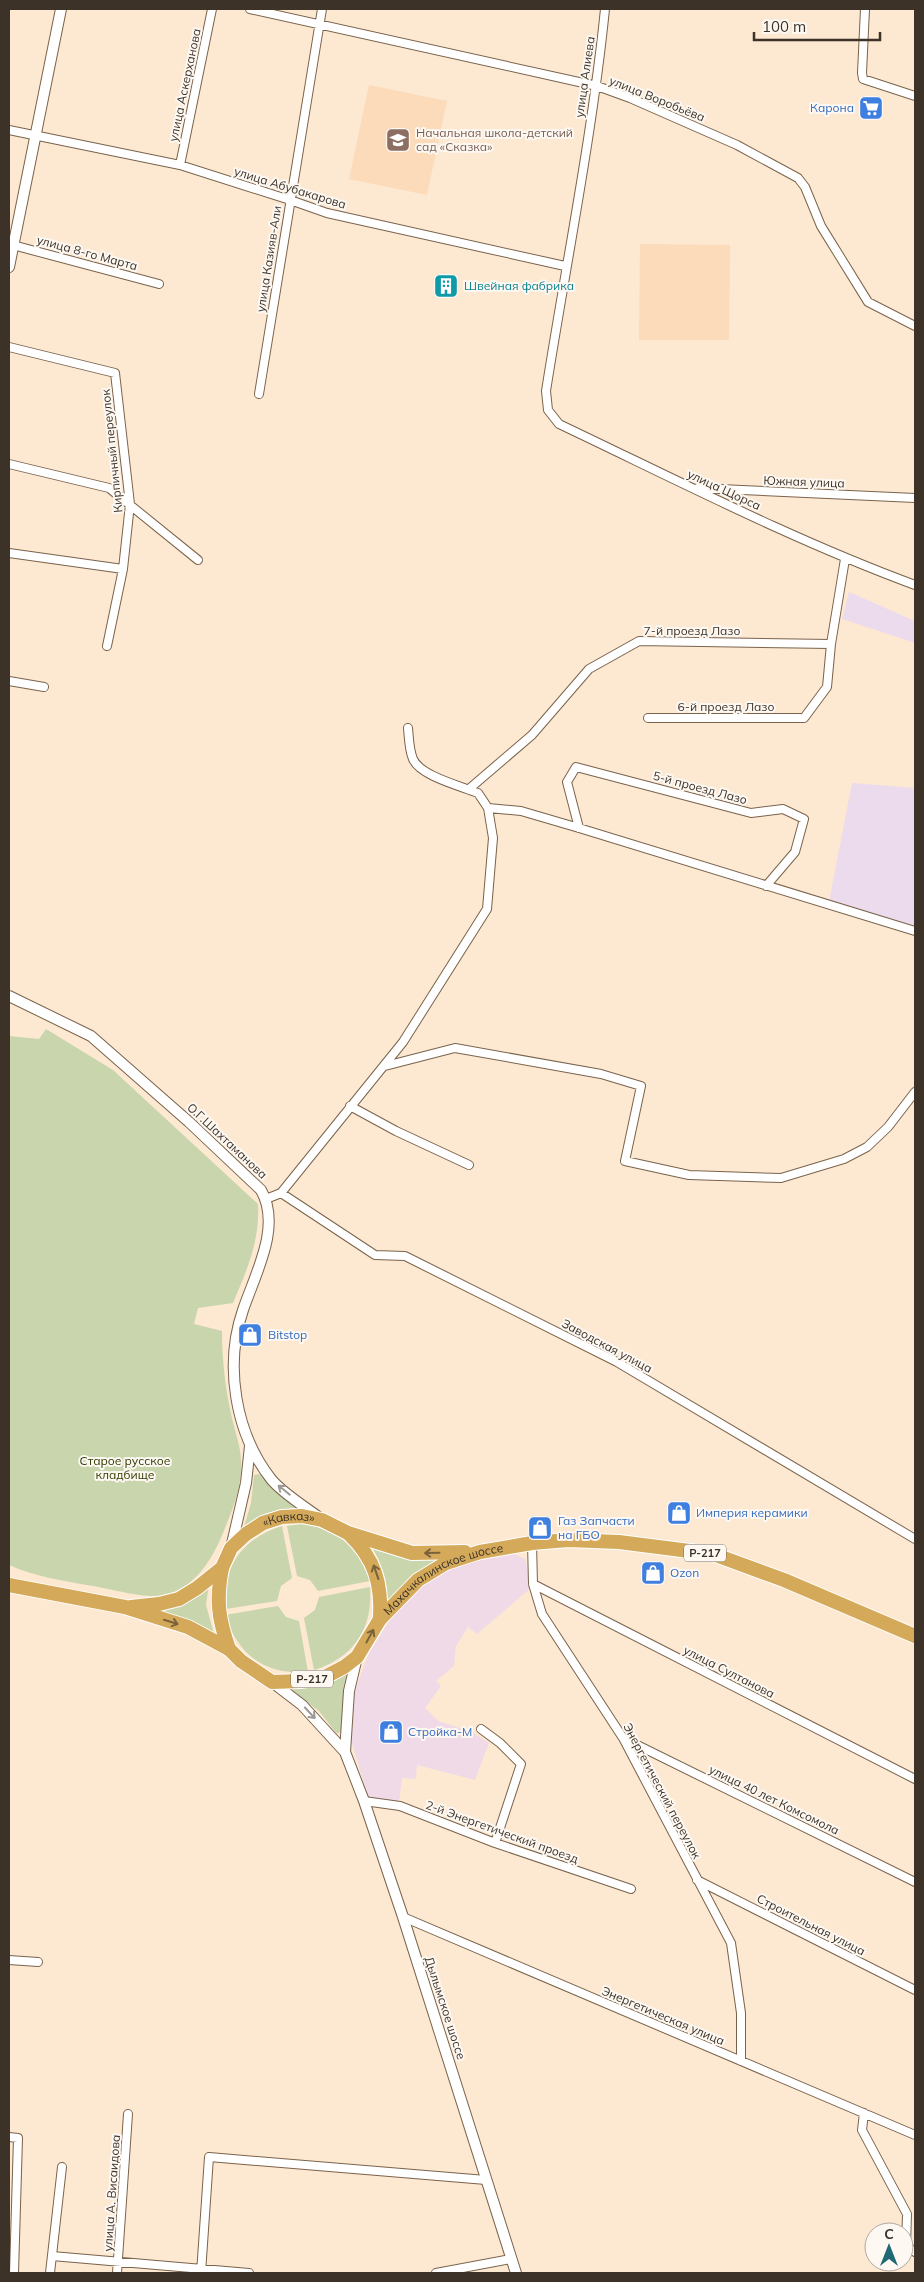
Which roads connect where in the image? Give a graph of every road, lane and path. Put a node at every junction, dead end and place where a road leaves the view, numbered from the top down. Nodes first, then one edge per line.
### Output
1 (61, 9) edge
2 (212, 9) edge
3 (250, 9) edge
4 (322, 9) edge
5 (605, 9) edge
6 (864, 9) edge
7 (320, 25) junction
8 (597, 86) junction
9 (915, 96) edge
10 (9, 130) edge
11 (36, 135) junction
12 (180, 165) junction
13 (290, 200) junction
14 (11, 244) edge
15 (565, 266) junction
16 (9, 267) edge
17 (159, 284) dead end
18 (915, 326) edge
19 (9, 347) edge
20 (546, 392) joint
21 (259, 394) dead end
22 (9, 464) edge
23 (692, 488) junction
24 (915, 498) edge
25 (130, 504) junction
26 (9, 553) edge
27 (845, 559) junction
28 (198, 560) dead end
29 (123, 569) junction
30 (915, 585) edge
31 (831, 644) junction
32 (107, 646) dead end
33 (9, 681) edge
34 (44, 687) dead end
35 (648, 718) dead end
36 (408, 728) dead end
37 (469, 789) junction
38 (488, 808) junction
39 (579, 828) junction
40 (766, 886) junction
41 (915, 931) edge
42 (9, 996) edge
43 (385, 1066) junction
44 (915, 1092) edge
45 (350, 1106) junction
46 (469, 1165) dead end
47 (281, 1194) junction
48 (266, 1199) junction
49 (250, 1446) junction
50 (322, 1520) junction
51 (348, 1533) junction
52 (915, 1539) edge
53 (532, 1543) junction
54 (231, 1548) junction
55 (480, 1552) junction
56 (222, 1568) junction
57 (533, 1584) junction
58 (9, 1586) edge
59 (125, 1607) junction
60 (380, 1619) junction
61 (915, 1636) edge
62 (228, 1649) junction
63 (357, 1657) junction
64 (272, 1682) junction
65 (481, 1729) dead end
66 (623, 1738) junction
67 (345, 1752) junction
68 (915, 1779) edge
69 (364, 1800) junction
70 (495, 1843) junction
71 (697, 1880) junction
72 (915, 1882) edge
73 (631, 1889) dead end
74 (403, 1917) junction
75 (9, 1960) edge
76 (38, 1962) dead end
77 (915, 1990) edge
78 (741, 2061) junction
79 (864, 2113) junction
80 (128, 2114) dead end
81 (915, 2135) edge
82 (9, 2137) edge
83 (62, 2167) dead end
84 (486, 2180) junction
85 (915, 2252) edge
86 (52, 2256) junction
87 (511, 2259) junction
88 (118, 2261) junction
89 (201, 2271) edge
90 (14, 2273) edge
91 (50, 2273) edge
92 (117, 2273) edge
93 (249, 2273) edge
94 (436, 2273) edge
95 (516, 2273) edge

1 - 11 main road
2 - 12 street, улица Аскерханова
3 - 7 street, улица Воробьёва
4 - 7 street, улица Казияв-Али
5 - 8 street, улица Алиева
6 - 9 street
7 - 8 street, улица Воробьёва
7 - 13 street, улица Казияв-Али
8 - 15 street, улица Алиева
8 - 18 street, улица Воробьёва
10 - 11 street, улица Абубакарова
11 - 12 street, улица Абубакарова
11 - 14 main road
12 - 13 street, улица Абубакарова
13 - 15 street, улица Абубакарова
13 - 21 street, улица Казияв-Али
14 - 16 main road
14 - 17 street, улица 8-го Марта
15 - 20 street, улица Алиева
19 - 25 street, Кирпичный переулок
20 - 23 street, улица Щорса
22 - 25 street
23 - 24 street, Южная улица
23 - 27 street, улица Щорса
25 - 28 street
25 - 29 street, Кирпичный переулок
26 - 29 street
27 - 30 street, улица Щорса
27 - 31 street
29 - 32 street, Кирпичный переулок
31 - 35 street, 6-й проезд Лазо
31 - 37 street, 7-й проезд Лазо
33 - 34 street
36 - 37 street
37 - 38 street
38 - 39 street
38 - 43 street
39 - 40 street
39 - 40 street, 5-й проезд Лазо
40 - 41 street
42 - 48 main road, О.Г.Шахтаманова
43 - 44 street
43 - 45 street
45 - 46 street
45 - 47 street
47 - 48 street
47 - 52 street, Заводская улица
48 - 49 main road, О.Г.Шахтаманова
50 -> 49 main road, Р-217
49 - 54 main road, Р-217
50 - 51 highway, «Кавказ» / Р-217
50 - 54 highway, «Кавказ» / Р-217
55 -> 51 highway, «Кавказ» / Р-217
60 -> 51 highway, Р-217
53 - 55 highway, Махачкалинское шоссе / Р-217
53 - 57 street, Энергетический переулок
53 - 61 highway, Махачкалинское шоссе / Р-217
54 - 56 highway, «Кавказ» / Р-217
55 - 60 highway, Махачкалинское шоссе / Р-217
56 - 59 highway, «Кавказ» / Р-217
56 - 62 highway, Р-217
57 - 66 street, Энергетический переулок
57 - 68 street, улица Султанова
58 - 59 highway, Р-217
59 -> 62 highway, Р-217
63 -> 60 highway, Махачкалинское шоссе / Р-217
62 - 64 highway, Р-217
63 - 64 highway, Махачкалинское шоссе / Р-217
63 - 67 main road, Р-217
64 -> 67 main road, Р-217
65 - 70 street
66 - 71 street, Энергетический переулок
66 - 72 street, улица 40 лет Комсомола
67 - 69 main road, Дылымское шоссе
69 - 70 street, 2-й Энергетический проезд
69 - 74 main road, Дылымское шоссе
70 - 73 street, 2-й Энергетический проезд
71 - 77 street, Строительная улица
71 - 78 street, Энергетический переулок
74 - 78 street, Энергетическая улица
74 - 84 main road, Дылымское шоссе
75 - 76 street
78 - 79 street, Энергетическая улица
79 - 81 street, Энергетическая улица
79 - 85 street
80 - 88 street, улица А. Висаидова
82 - 90 street
83 - 86 street
84 - 87 main road, Дылымское шоссе
84 - 89 street
86 - 88 street
86 - 91 street
87 - 94 street
87 - 95 main road, Дылымское шоссе
88 - 89 street
88 - 92 street, улица А. Висаидова
89 - 93 street

